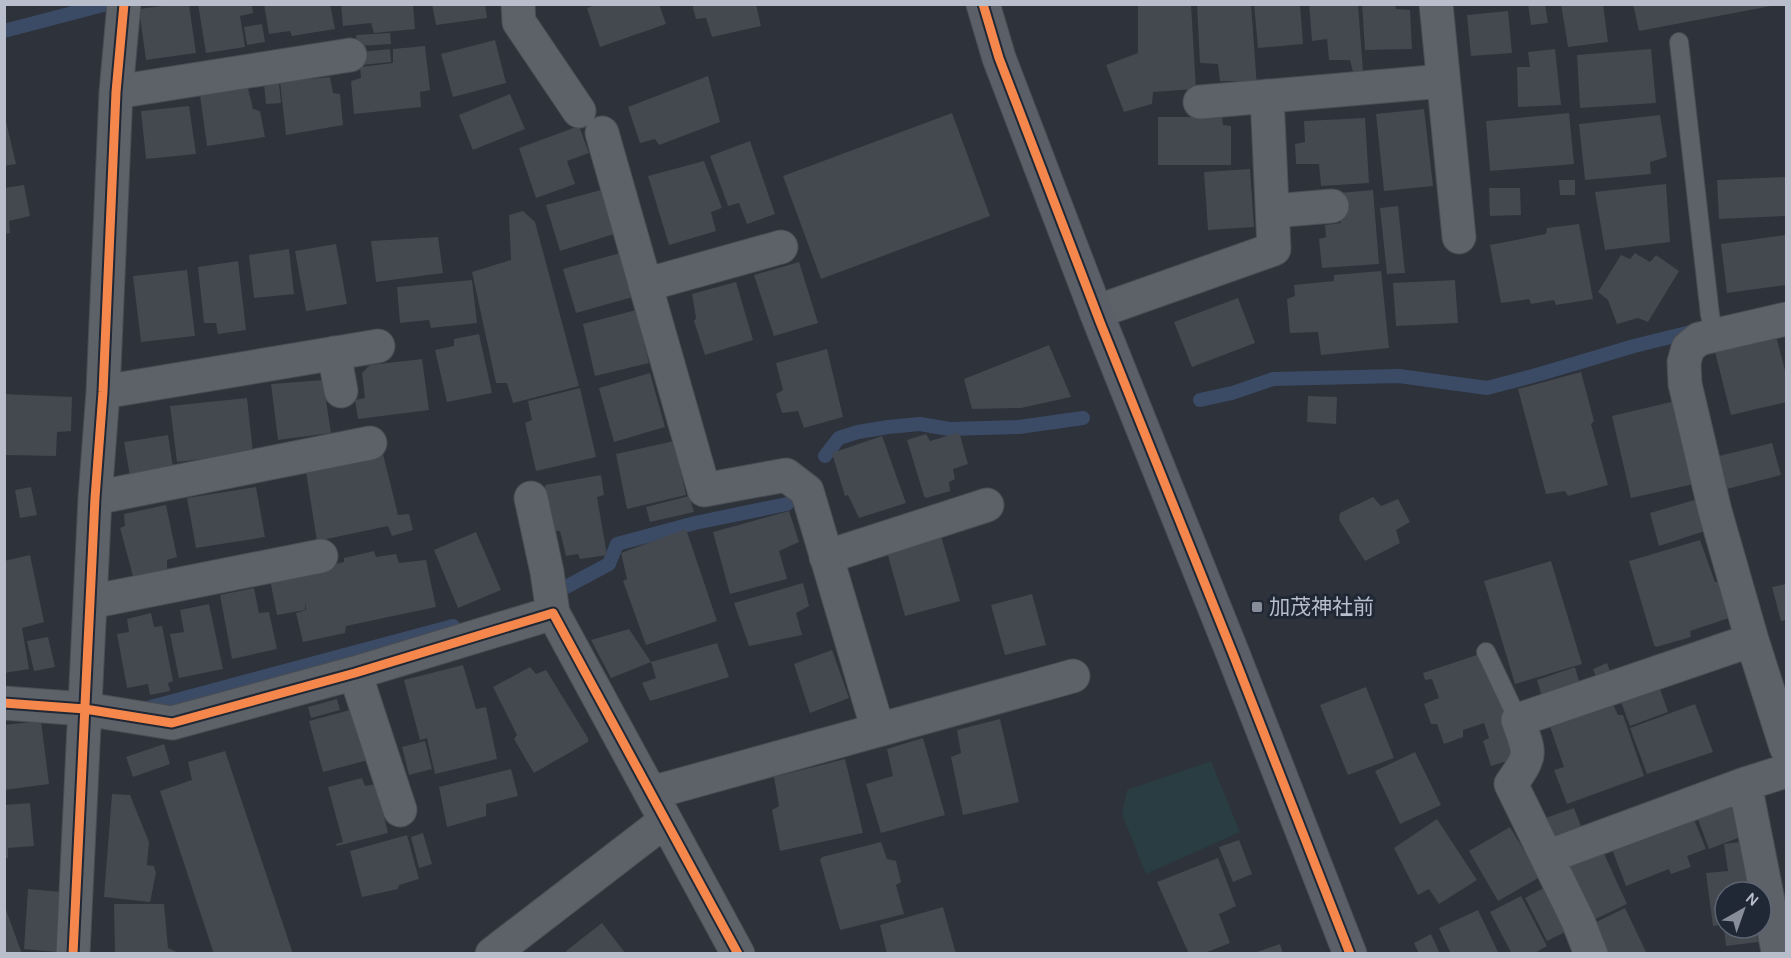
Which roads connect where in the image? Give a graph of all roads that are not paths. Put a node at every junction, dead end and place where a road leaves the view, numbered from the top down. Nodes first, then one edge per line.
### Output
1 (124, 4) edge
2 (518, 4) edge
3 (982, 4) edge
4 (1436, 4) edge
5 (1679, 42) dead end
6 (350, 55) dead end
7 (1443, 81) junction
8 (116, 92) junction
9 (1267, 96) junction
10 (1200, 102) dead end
11 (579, 111) dead end
12 (602, 133) dead end
13 (1332, 206) dead end
14 (1273, 211) junction
15 (1459, 237) dead end
16 (781, 247) dead end
17 (645, 285) junction
18 (1096, 312) junction
19 (1786, 319) edge
20 (1713, 328) junction
21 (378, 346) dead end
22 (334, 353) junction
23 (341, 391) dead end
24 (103, 392) junction
25 (370, 442) dead end
26 (95, 498) junction
27 (531, 498) dead end
28 (987, 505) dead end
29 (321, 556) dead end
30 (826, 556) junction
31 (90, 602) junction
32 (554, 613) junction
33 (1752, 640) junction
34 (1486, 652) dead end
35 (355, 673) junction
36 (1073, 676) dead end
37 (4, 703) edge
38 (85, 709) junction
39 (1518, 720) junction
40 (878, 730) junction
41 (1786, 747) edge
42 (1786, 771) edge
43 (1745, 784) junction
44 (658, 807) junction
45 (400, 810) dead end
46 (1546, 857) junction
47 (1778, 951) edge
48 (73, 954) edge
49 (492, 954) edge
50 (738, 954) edge
51 (1350, 954) edge
52 (1591, 954) edge

1 - 8 street
2 - 11 street
3 - 18 street
4 - 7 street
5 - 20 lane
6 - 8 street
7 - 9 street
7 - 15 street
8 - 24 street
9 - 10 street
9 - 14 street
12 - 17 street
13 - 14 street
14 - 18 street
16 - 17 street
17 - 30 street
18 - 51 street
19 - 20 street
20 - 33 street
21 - 22 street
22 - 23 street
22 - 24 street
24 - 26 street
25 - 26 street
26 - 31 street
27 - 32 street
28 - 30 street
29 - 31 street
30 - 40 street
31 - 38 street
32 - 35 street
32 - 44 street
33 - 39 street
33 - 41 street
34 - 39 lane
35 - 38 street
35 - 45 street
36 - 40 street
37 - 38 street
38 - 48 street
39 - 46 street
40 - 44 street
42 - 43 street
43 - 46 street
43 - 47 street
44 - 49 street
44 - 50 street
46 - 52 street

